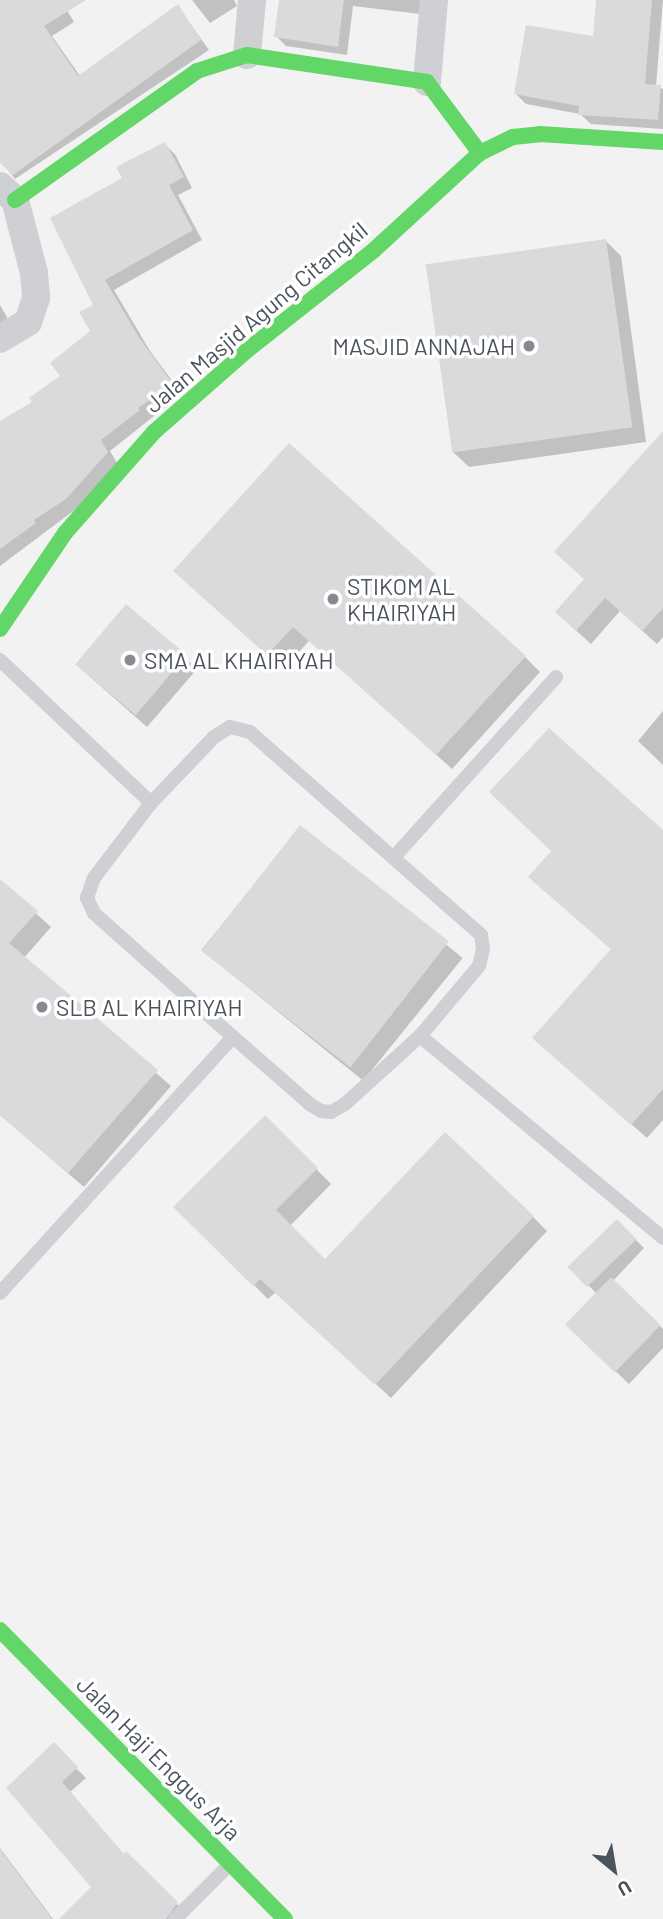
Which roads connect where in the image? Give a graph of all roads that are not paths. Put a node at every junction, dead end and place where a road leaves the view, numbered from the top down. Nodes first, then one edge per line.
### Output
1 (252, 0) edge
2 (433, 0) edge
3 (247, 55) junction
4 (427, 82) junction
5 (663, 142) edge
6 (480, 153) junction
7 (8, 193) edge
8 (0, 339) edge
9 (0, 629) edge
10 (0, 660) edge
11 (556, 677) dead end
12 (151, 803) junction
13 (395, 856) junction
14 (420, 1036) junction
15 (233, 1037) junction
16 (663, 1238) edge
17 (0, 1293) edge
18 (0, 1630) edge
19 (231, 1863) junction
20 (175, 1919) edge
21 (285, 1919) edge

1 - 3 street
2 - 4 street
3 - 4 street
3 - 7 street
4 - 6 street
5 - 6 street, Jalan Masjid Agung Citangkil
6 - 9 street, Jalan Masjid Agung Citangkil
7 - 8 street
10 - 12 lane
11 - 13 lane
12 - 13 lane
12 - 15 lane
13 - 14 lane
14 - 15 lane
14 - 16 lane
15 - 17 lane
18 - 19 street, Jalan Haji Enggus Arja
19 - 20 lane
19 - 21 street, Jalan Haji Enggus Arja

